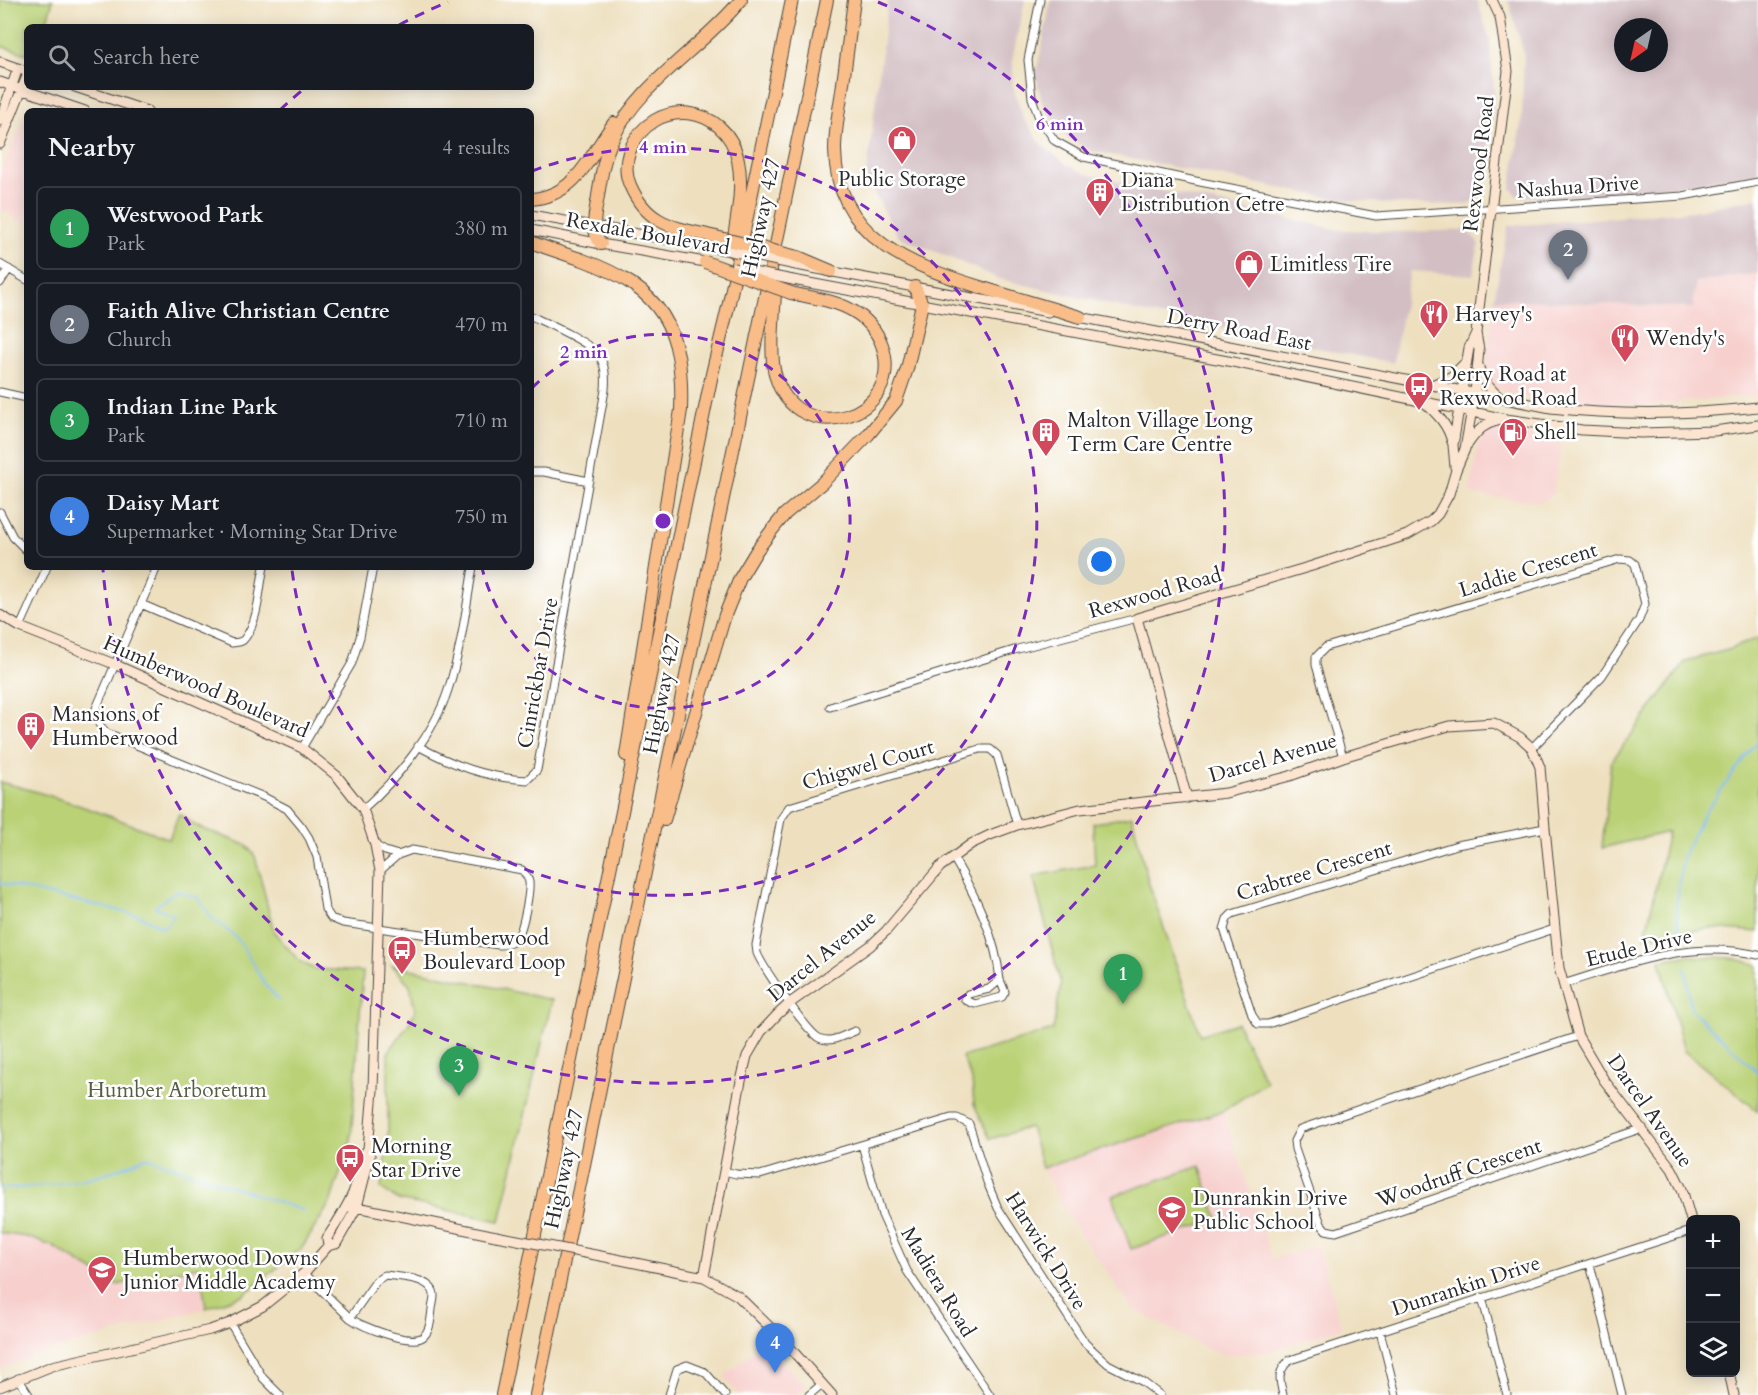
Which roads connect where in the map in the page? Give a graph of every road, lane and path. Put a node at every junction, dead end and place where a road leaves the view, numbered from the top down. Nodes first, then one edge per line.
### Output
1 (741, 0) edge
2 (792, 0) edge
3 (827, 0) edge
4 (854, 0) edge
5 (1040, 0) edge
6 (1492, 0) edge
7 (0, 62) edge
8 (22, 69) edge
9 (0, 82) edge
10 (24, 84) edge
11 (12, 86) junction
12 (22, 89) junction
13 (25, 90) edge
14 (84, 90) edge
15 (642, 98) junction
16 (76, 108) edge
17 (138, 108) edge
18 (0, 121) edge
19 (0, 144) edge
20 (1758, 182) edge
21 (534, 198) edge
22 (1493, 210) junction
23 (534, 216) edge
24 (593, 226) junction
25 (534, 231) edge
26 (777, 238) junction
27 (716, 242) junction
28 (534, 243) edge
29 (601, 244) junction
30 (705, 262) junction
31 (0, 264) edge
32 (9, 269) junction
33 (831, 271) joint
34 (24, 278) edge
35 (793, 280) joint
36 (0, 283) edge
37 (915, 286) junction
38 (729, 303) junction
39 (922, 304) junction
40 (1080, 317) junction
41 (534, 318) edge
42 (1476, 333) junction
43 (1466, 362) junction
44 (1478, 364) junction
45 (1431, 385) junction
46 (1462, 391) junction
47 (0, 392) edge
48 (1475, 393) junction
49 (24, 397) edge
50 (1501, 399) junction
51 (1424, 401) junction
52 (1758, 407) edge
53 (1459, 409) junction
54 (1472, 411) junction
55 (1506, 419) junction
56 (1758, 425) edge
57 (1453, 445) junction
58 (1465, 449) junction
59 (1456, 470) junction
60 (534, 472) edge
61 (589, 481) junction
62 (0, 512) edge
63 (24, 548) edge
64 (46, 570) edge
65 (156, 570) edge
66 (263, 570) edge
67 (372, 570) edge
68 (472, 570) edge
69 (141, 604) junction
70 (0, 615) edge
71 (1137, 618) junction
72 (20, 627) junction
73 (114, 664) junction
74 (830, 707) dead end
75 (418, 746) junction
76 (302, 748) junction
77 (1532, 748) junction
78 (1343, 757) junction
79 (1187, 798) junction
80 (363, 810) junction
81 (619, 823) junction
82 (1017, 825) junction
83 (1545, 828) junction
84 (375, 844) junction
85 (398, 855) junction
86 (953, 857) junction
87 (380, 872) junction
88 (641, 899) junction
89 (378, 927) junction
90 (1554, 929) junction
91 (1758, 955) edge
92 (1000, 980) junction
93 (1563, 984) junction
94 (790, 1003) junction
95 (855, 1031) dead end
96 (1578, 1036) junction
97 (1643, 1128) junction
98 (862, 1145) junction
99 (724, 1171) junction
100 (352, 1206) junction
101 (1690, 1215) edge
102 (1686, 1231) edge
103 (1590, 1264) junction
104 (304, 1273) junction
105 (704, 1277) junction
106 (1482, 1297) junction
107 (350, 1318) junction
108 (230, 1323) junction
109 (1380, 1331) junction
110 (1730, 1377) edge
111 (18, 1378) junction
112 (822, 1384) junction
113 (0, 1387) edge
114 (29, 1395) edge
115 (280, 1395) edge
116 (502, 1395) edge
117 (536, 1395) edge
118 (669, 1395) edge
119 (725, 1395) edge
120 (809, 1395) edge
121 (832, 1395) edge
122 (990, 1395) edge
123 (1160, 1395) edge
124 (1283, 1395) edge
125 (1396, 1395) edge
126 (1507, 1395) edge
127 (1622, 1395) edge
128 (1734, 1395) edge

1 - 15 highway
2 - 38 highway, Highway 427
3 - 26 highway, Highway 427
4 - 40 highway
5 - 22 street, Nashua Drive
6 - 22 street, Rexwood Road
7 - 8 street
8 - 11 street
9 - 11 street
10 - 12 street
11 - 12 street
11 - 18 street
12 - 19 street
13 - 16 street
14 - 17 street
15 - 21 highway
15 - 24 highway
20 - 22 street, Nashua Drive
22 - 42 street, Rexwood Road
23 - 24 street, Rexdale Boulevard
24 - 27 street, Rexdale Boulevard
24 - 29 highway
25 - 29 street, Rexdale Boulevard
26 - 30 highway, bridge
26 - 88 highway, Highway 427
27 - 33 highway, bridge
27 - 38 highway
28 - 81 highway
29 - 30 street, Rexdale Boulevard
30 - 35 street, Rexdale Boulevard, bridge
31 - 32 street
32 - 34 street
32 - 36 street
33 - 37 street, Derry Road East
35 - 39 street, Derry Road East
37 - 39 highway
37 - 40 street, Derry Road East
38 - 81 highway, Highway 427
39 - 51 street, Derry Road East
39 - 88 highway
40 - 45 street, Derry Road East
41 - 61 street, Cinrickbar Drive
42 - 43 street, Rexwood Road
42 - 44 street, Rexwood Road
43 - 45 street
43 - 46 street, Rexwood Road
44 - 48 street, Rexwood Road
44 - 50 street
45 - 46 street, Derry Road East
46 - 48 street, Derry Road East
46 - 53 street, Rexwood Road
47 - 49 street
48 - 50 street, Derry Road East
48 - 54 street, Rexwood Road
50 - 52 street, Derry Road East
51 - 53 street, Derry Road East
51 - 57 street
53 - 54 street, Derry Road East
53 - 57 street, Rexwood Road
54 - 55 street, Derry Road East
54 - 58 street, Rexwood Road
55 - 56 street, Derry Road East
55 - 58 street
57 - 59 street, Rexwood Road
58 - 59 street, Rexwood Road
59 - 71 street, Rexwood Road
60 - 61 street
61 - 75 street, Cinrickbar Drive
62 - 63 street
64 - 72 street
65 - 69 street
66 - 69 street
67 - 76 street
68 - 75 street
69 - 73 street
70 - 72 street, Humberwood Boulevard
71 - 74 street, Rexwood Road
71 - 79 street
72 - 73 street, Humberwood Boulevard
73 - 76 street, Humberwood Boulevard
73 - 89 street
75 - 80 street
76 - 80 street, Humberwood Boulevard
77 - 78 street, Darcel Avenue
77 - 78 street, Laddie Crescent
77 - 83 street, Darcel Avenue
78 - 79 street, Darcel Avenue
79 - 82 street, Darcel Avenue
80 - 84 street, Humberwood Boulevard
81 - 116 highway, Highway 427
82 - 86 street, Darcel Avenue
82 - 94 street, Chigwel Court
83 - 90 street, Darcel Avenue
83 - 90 street, Crabtree Crescent
84 - 85 street
84 - 87 street, Humberwood Boulevard
85 - 87 street
85 - 89 street
86 - 92 street
86 - 94 street, Darcel Avenue
87 - 89 street, Humberwood Boulevard
88 - 117 highway, Highway 427
89 - 100 street, Humberwood Boulevard
90 - 93 street, Darcel Avenue
91 - 93 street, Etude Drive
92 - 92 street
93 - 96 street, Darcel Avenue
94 - 95 street, Chigwel Court
94 - 99 street, Darcel Avenue
96 - 97 street, Darcel Avenue
96 - 97 street, Woodruff Crescent
97 - 101 street, Darcel Avenue
98 - 99 street, Harwick Drive
98 - 122 street, Madiera Road
98 - 123 street, Harwick Drive
99 - 105 street, Darcel Avenue
100 - 104 street, Humberwood Boulevard
100 - 105 street, bridge
102 - 103 street, Dunrankin Drive
103 - 106 street, Dunrankin Drive
103 - 127 street
104 - 107 street
104 - 108 street, Humberwood Boulevard
105 - 112 street
106 - 109 street, Dunrankin Drive
106 - 126 street
107 - 107 street
108 - 111 street, Humberwood Boulevard
108 - 115 street
109 - 124 street, Dunrankin Drive
109 - 125 street
110 - 128 street
111 - 113 street, Humberwood Boulevard
111 - 114 street
112 - 120 street
112 - 121 street
118 - 119 street

